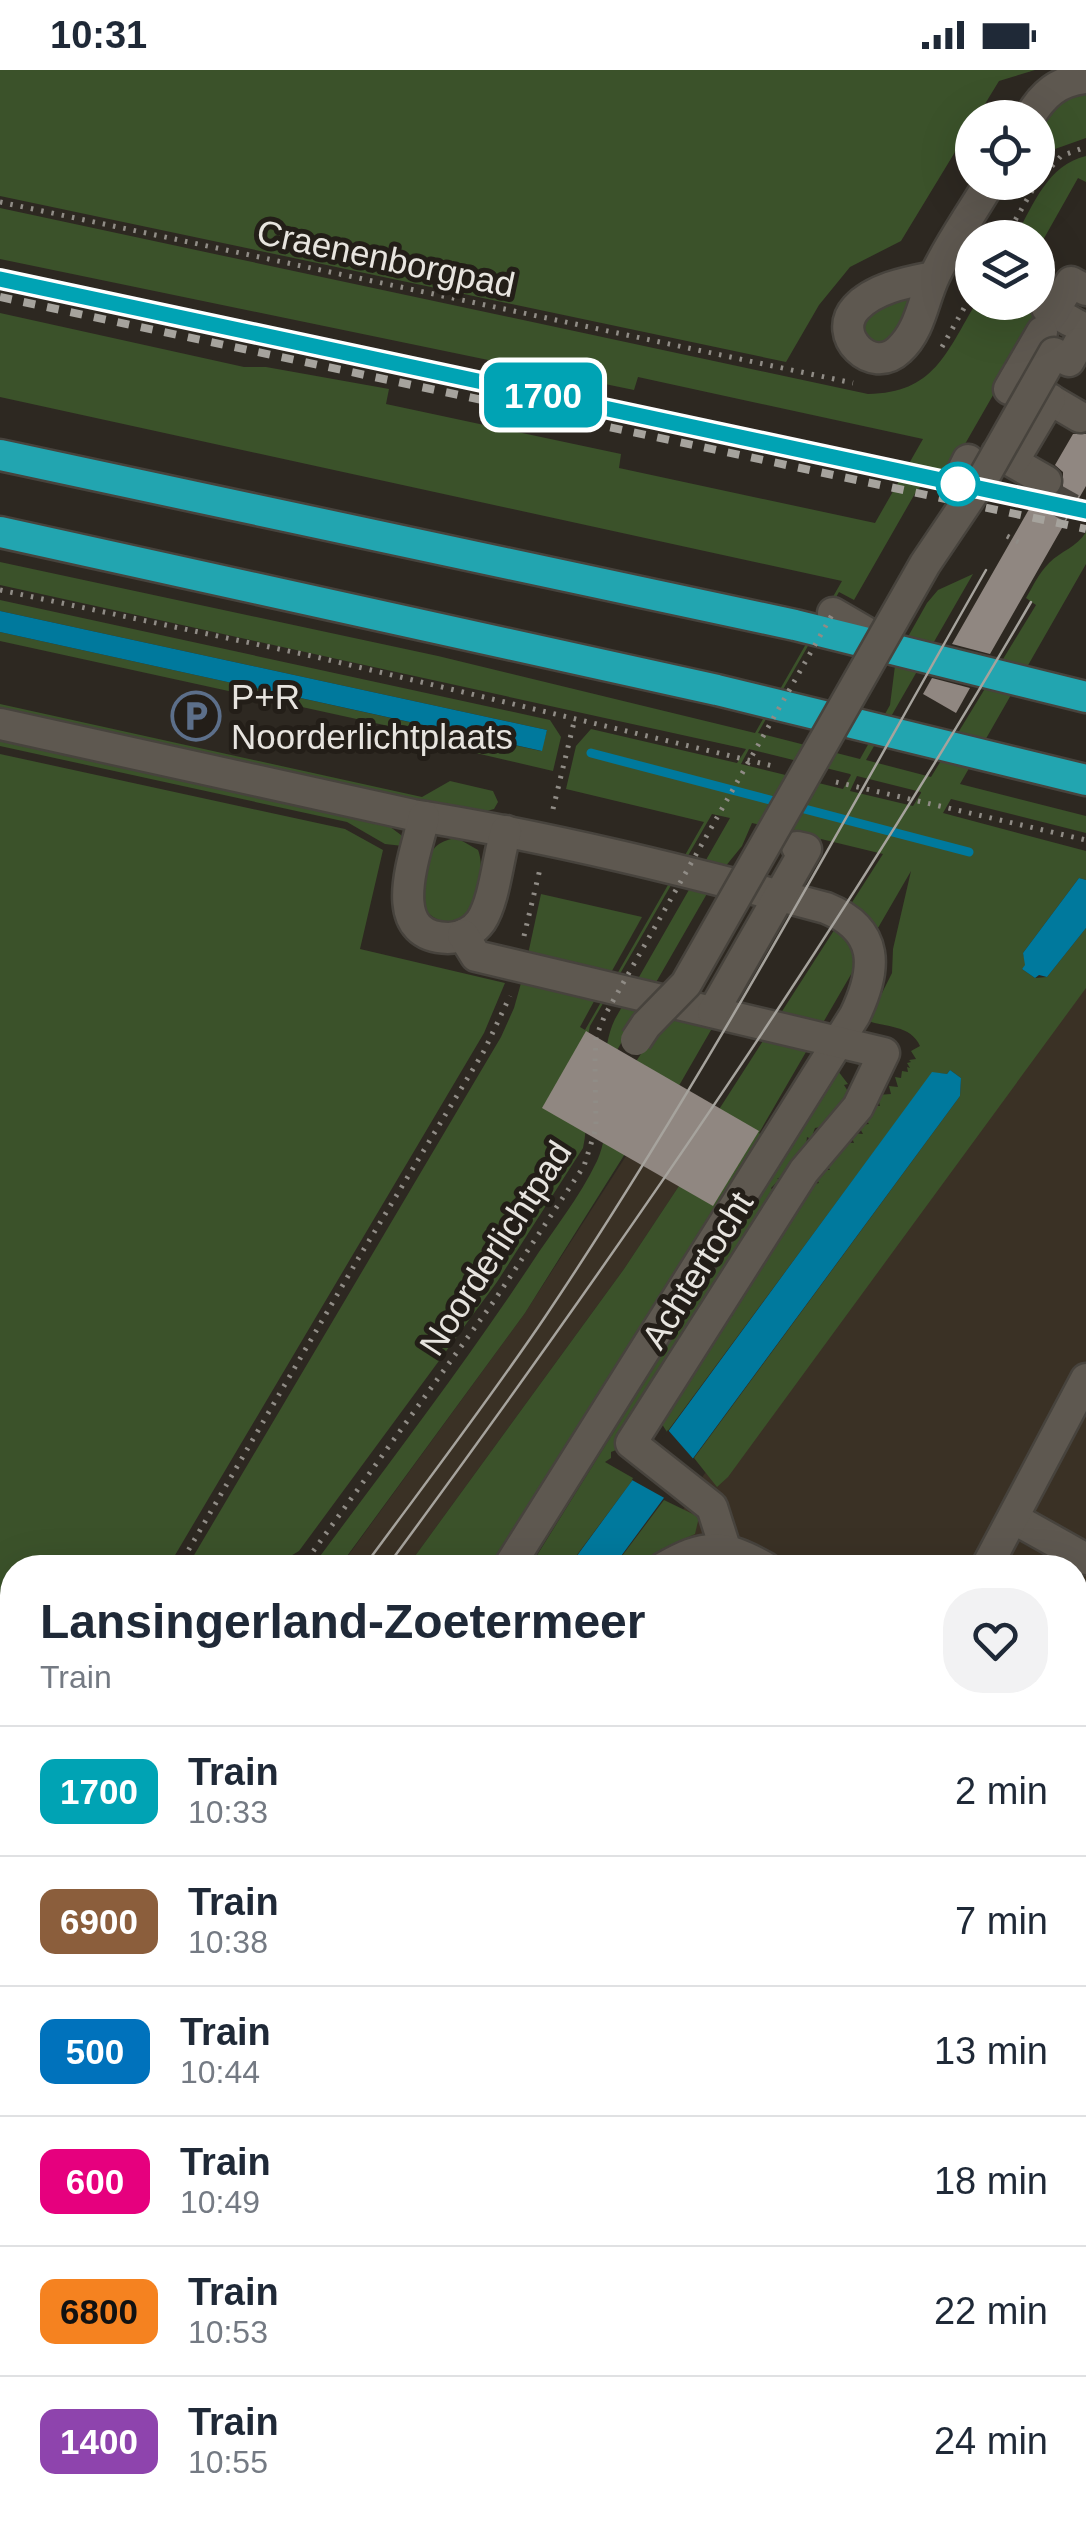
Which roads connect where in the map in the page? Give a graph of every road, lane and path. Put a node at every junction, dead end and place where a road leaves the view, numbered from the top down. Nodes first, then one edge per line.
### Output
1 (1086, 78) edge
2 (1042, 100) edge
3 (1086, 147) edge
4 (1055, 162) edge
5 (979, 200) edge
6 (0, 202) edge
7 (933, 278) dead end
8 (1086, 290) edge
9 (1055, 307) edge
10 (1055, 319) edge
11 (1047, 320) edge
12 (1084, 335) edge
13 (762, 364) dead end
14 (1050, 399) junction
15 (1080, 417) dead end
16 (0, 455) edge
17 (990, 463) junction
18 (1046, 480) dead end
19 (0, 532) edge
20 (1007, 536) dead end
21 (1024, 545) dead end
22 (0, 590) edge
23 (833, 613) joint
24 (881, 640) junction
25 (1086, 697) edge
26 (575, 717) junction
27 (0, 724) edge
28 (778, 767) dead end
29 (1086, 780) edge
30 (833, 781) dead end
31 (424, 817) junction
32 (506, 831) junction
33 (546, 840) junction
34 (1086, 840) edge
35 (797, 847) dead end
36 (779, 896) junction
37 (463, 935) junction
38 (517, 966) junction
39 (664, 991) junction
40 (713, 1012) junction
41 (839, 1042) junction
42 (1086, 1379) edge
43 (1012, 1518) junction
44 (726, 1551) junction
45 (186, 1555) edge
46 (309, 1555) edge
47 (516, 1555) edge
48 (686, 1555) edge
49 (735, 1555) edge
50 (993, 1555) edge
51 (1079, 1555) edge

1 - 2 street
3 - 4 path
5 - 7 street
6 - 13 path, Craenenborgpad
8 - 9 street
10 - 12 street
11 - 14 street
12 - 17 street, bridge
14 - 15 street
14 - 17 street
16 - 25 highway
17 - 18 street
17 - 24 street, bridge
19 - 29 highway
20 - 21 path
22 - 26 path
23 - 24 street
23 - 46 path, Noorderlichtpad, bridge
24 - 39 street, bridge
26 - 28 path
26 - 33 path
27 - 31 street, Achtertocht
30 - 34 path
31 - 32 street, Achtertocht
31 - 37 street
32 - 33 street, Achtertocht
32 - 37 street
33 - 36 street, Achtertocht
33 - 38 path
35 - 36 street
36 - 40 street
36 - 41 street, Achtertocht
37 - 38 street
38 - 39 street
38 - 45 path
39 - 40 street
40 - 41 street
41 - 44 street, Achtertocht
41 - 47 street, Achtertocht
42 - 43 street
43 - 50 street
43 - 51 street
44 - 48 street
44 - 49 street

